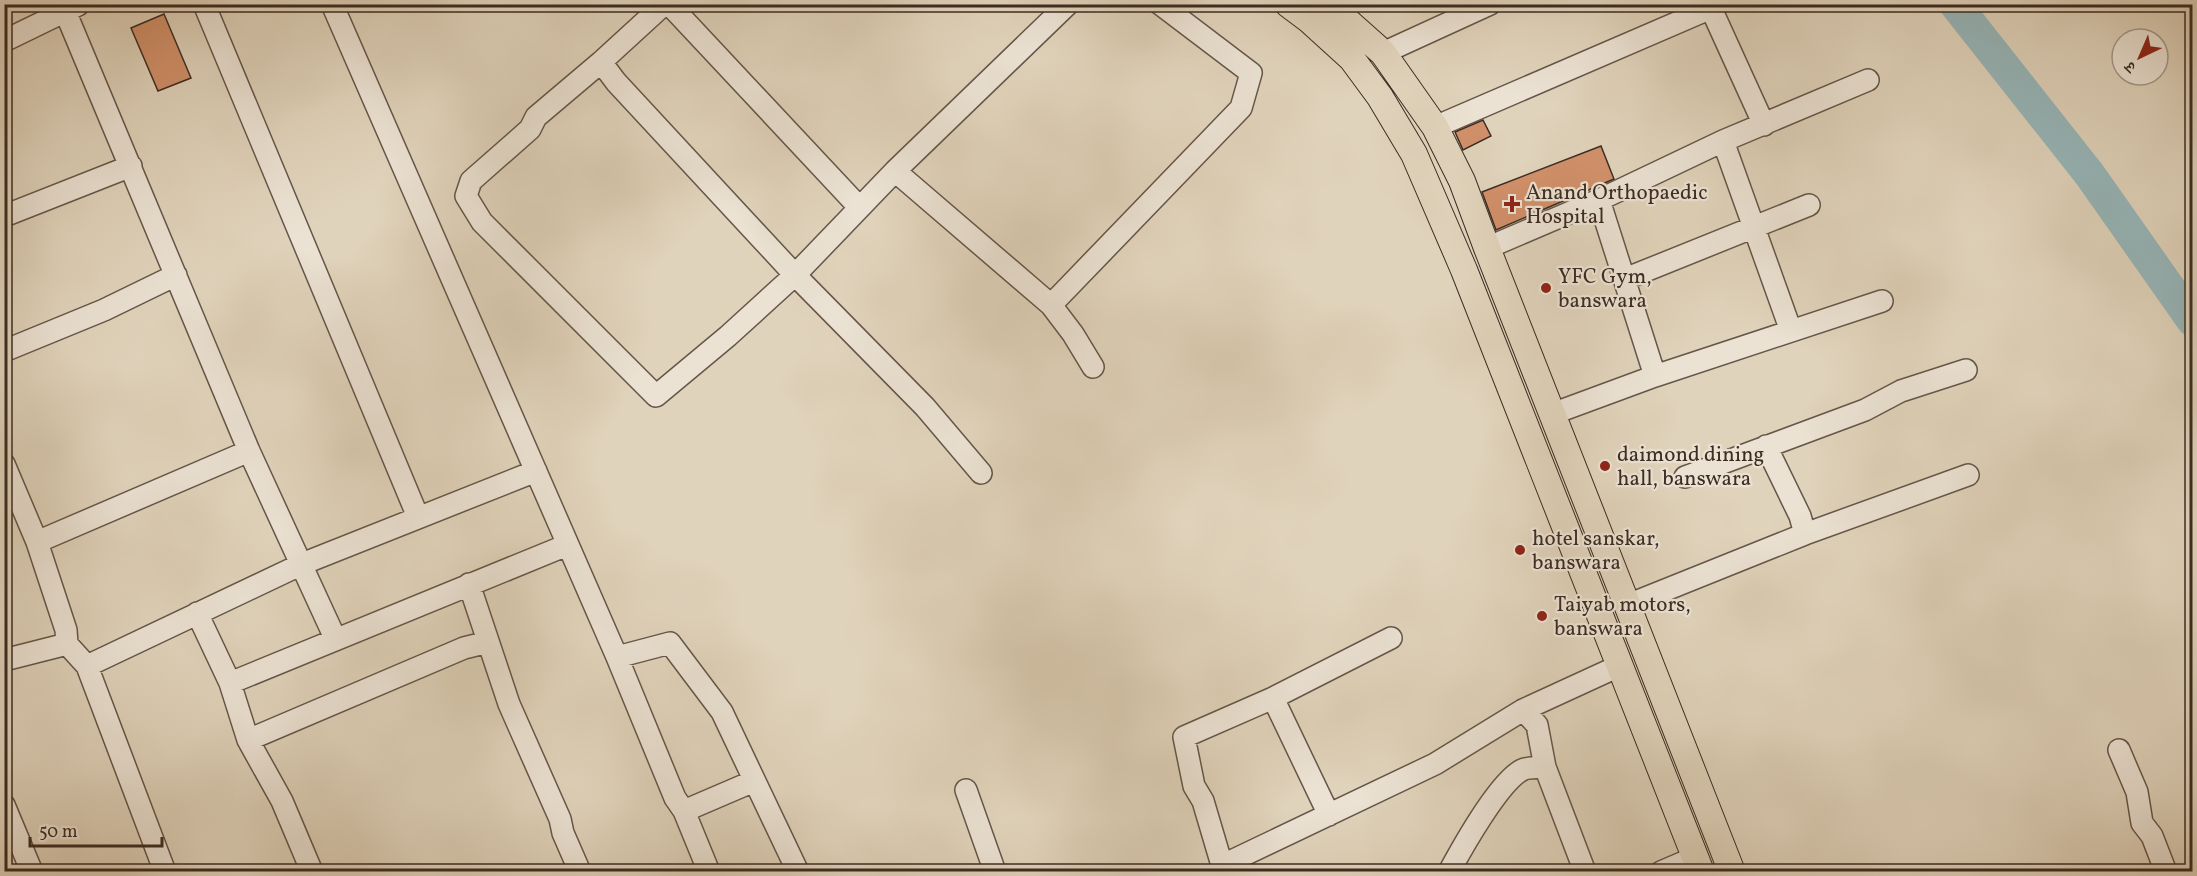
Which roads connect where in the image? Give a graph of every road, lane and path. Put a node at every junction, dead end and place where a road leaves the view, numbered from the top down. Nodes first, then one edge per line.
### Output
1 (204, 4) edge
2 (332, 4) edge
3 (669, 4) edge
4 (1068, 4) edge
5 (1160, 4) edge
6 (1288, 4) edge
7 (1328, 4) edge
8 (1482, 6) edge
9 (1710, 6) edge
10 (72, 8) edge
11 (4, 41) edge
12 (1383, 53) junction
13 (601, 62) junction
14 (1868, 80) dead end
15 (1764, 125) junction
16 (1435, 127) junction
17 (1722, 141) junction
18 (131, 166) junction
19 (895, 171) junction
20 (1599, 200) junction
21 (1809, 205) dead end
22 (860, 207) junction
23 (4, 216) edge
24 (1754, 228) junction
25 (1486, 248) junction
26 (176, 275) junction
27 (795, 275) junction
28 (1625, 279) junction
29 (1882, 301) dead end
30 (1051, 305) junction
31 (1791, 331) junction
32 (4, 351) edge
33 (1093, 366) dead end
34 (1966, 370) dead end
35 (1654, 376) junction
36 (1552, 414) junction
37 (1766, 446) junction
38 (249, 451) junction
39 (4, 464) edge
40 (536, 471) junction
41 (981, 473) dead end
42 (1968, 475) dead end
43 (1685, 477) dead end
44 (418, 517) junction
45 (1805, 534) junction
46 (37, 542) junction
47 (567, 545) junction
48 (303, 564) junction
49 (469, 584) junction
50 (1628, 605) junction
51 (197, 613) junction
52 (336, 638) junction
53 (1391, 638) dead end
54 (488, 642) junction
55 (67, 644) junction
56 (617, 657) junction
57 (4, 660) edge
58 (1621, 665) junction
59 (87, 666) junction
60 (230, 683) junction
61 (1273, 698) junction
62 (1523, 710) junction
63 (248, 740) junction
64 (2119, 750) dead end
65 (1545, 767) junction
66 (754, 782) junction
67 (966, 790) dead end
68 (4, 805) edge
69 (684, 811) junction
70 (1329, 815) junction
71 (1699, 864) edge
72 (1222, 869) edge
73 (32, 872) edge
74 (165, 872) edge
75 (312, 872) edge
76 (580, 872) edge
77 (709, 872) edge
78 (798, 872) edge
79 (995, 872) edge
80 (1449, 872) edge
81 (1586, 872) edge
82 (1661, 872) edge
83 (1732, 872) edge
84 (2166, 872) edge

1 - 44 street
2 - 40 street
3 - 13 street
3 - 22 street
4 - 19 street
5 - 30 street
6 - 58 main road
7 - 12 main road
8 - 12 street
9 - 15 street
9 - 16 street
10 - 11 street
10 - 18 street
12 - 16 main road
13 - 27 street
13 - 27 street
14 - 15 street
15 - 17 street
16 - 25 main road
17 - 20 street
17 - 24 street
18 - 23 street
18 - 26 street
19 - 22 street
19 - 30 street
20 - 25 street
20 - 28 street
21 - 24 street
22 - 27 street
24 - 28 street
24 - 31 street
25 - 36 main road
26 - 32 street
26 - 38 street
27 - 41 street
28 - 35 street
29 - 31 street
30 - 33 street
31 - 35 street
34 - 37 street
35 - 36 street
36 - 50 main road
37 - 43 street
37 - 45 street
38 - 46 street
38 - 48 street
39 - 46 street
40 - 44 street
40 - 47 street
42 - 45 street
44 - 48 street
45 - 50 street
46 - 55 street
47 - 49 street
47 - 56 street
48 - 51 street
48 - 52 street
49 - 52 street
49 - 54 street
50 - 83 main road
51 - 59 street
51 - 60 street
52 - 60 street
53 - 61 street
54 - 63 street
54 - 76 street
55 - 57 street
55 - 59 street
56 - 66 street
56 - 69 street
58 - 62 street
58 - 71 main road
59 - 74 street
60 - 63 street
61 - 70 street
61 - 72 street
62 - 65 street
62 - 70 street
63 - 75 street
64 - 84 street
65 - 80 street
65 - 81 street
66 - 69 street
66 - 78 street
67 - 79 street
68 - 73 street
69 - 77 street
70 - 72 street
71 - 82 street

